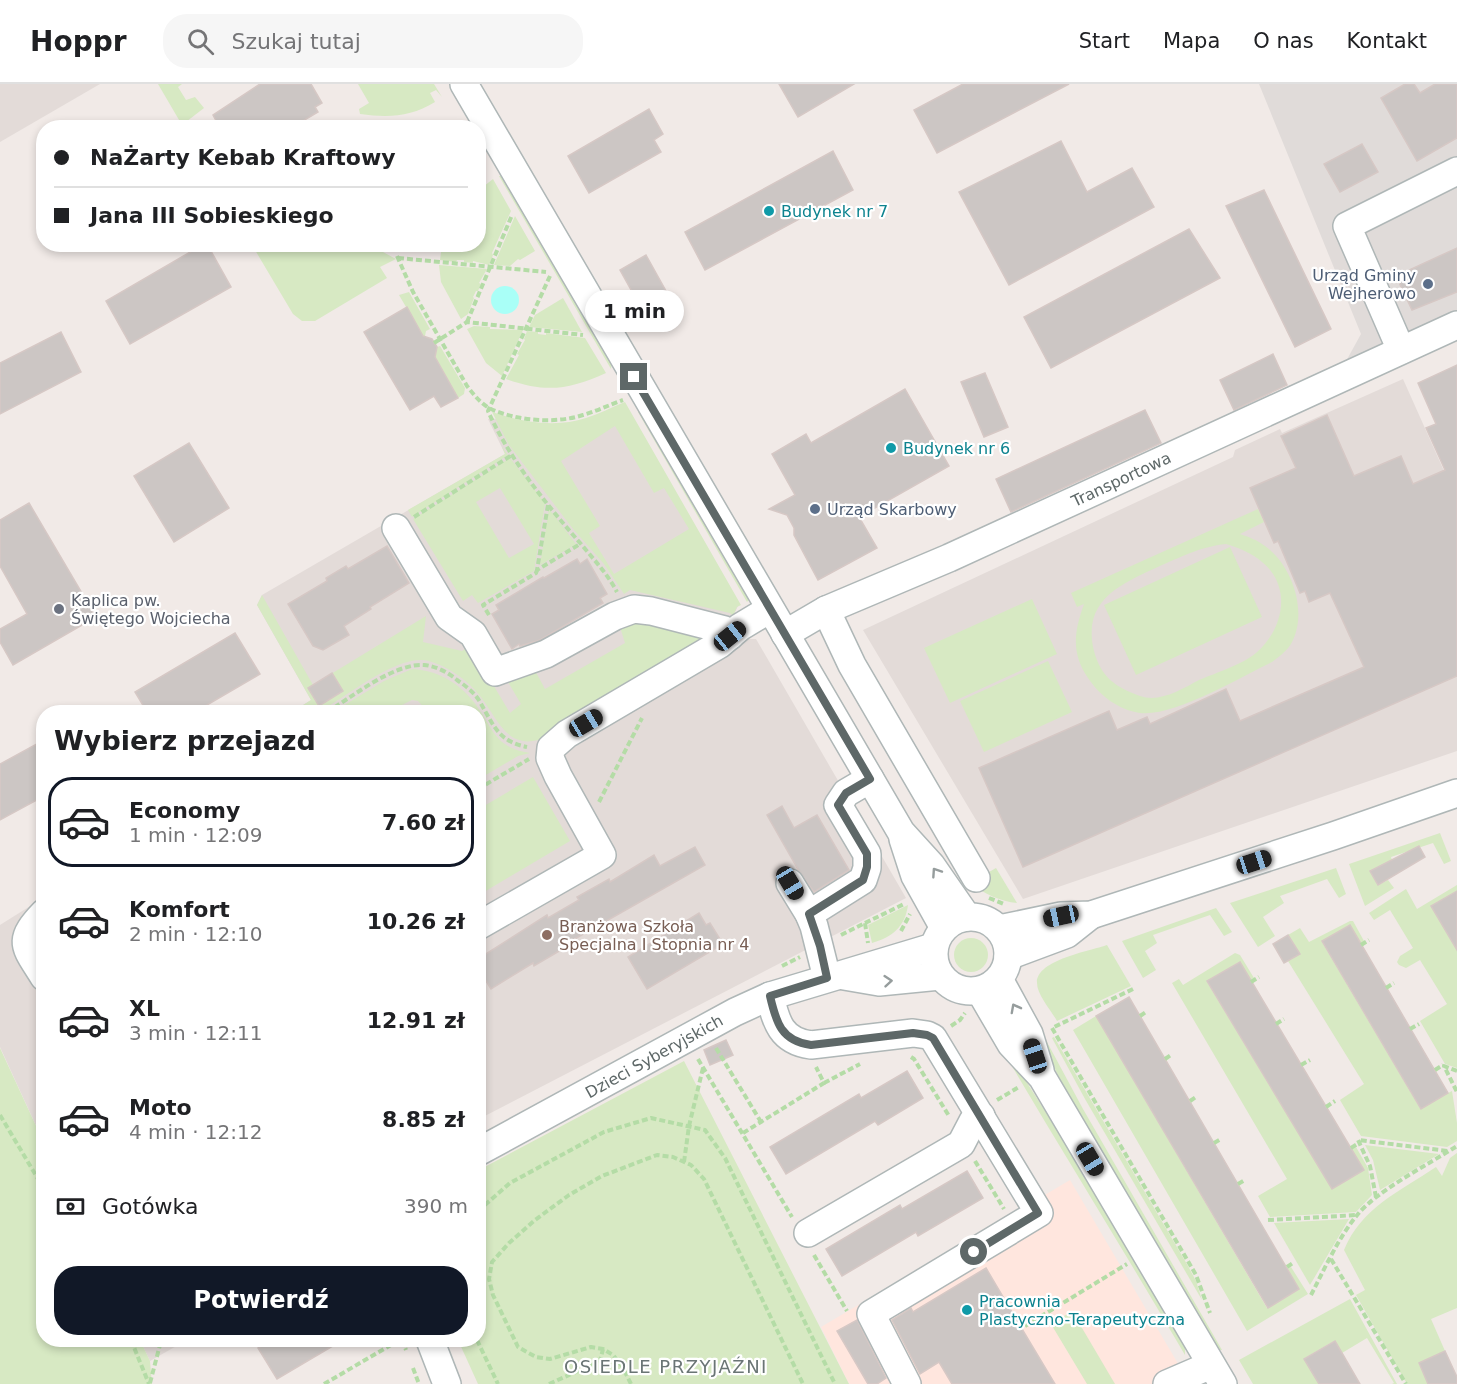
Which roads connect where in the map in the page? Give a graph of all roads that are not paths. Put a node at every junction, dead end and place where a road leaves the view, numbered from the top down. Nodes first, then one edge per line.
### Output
1 (464, 84) edge
2 (485, 120) edge
3 (486, 122) edge
4 (1457, 171) edge
5 (1457, 325) edge
6 (1401, 350) junction
7 (396, 528) road end
8 (770, 609) junction
9 (826, 610) junction
10 (785, 634) junction
11 (730, 636) junction
12 (870, 779) junction
13 (1457, 793) edge
14 (976, 878) dead end
15 (790, 883) dead end
16 (809, 914) junction
17 (1092, 915) junction
18 (486, 921) edge
19 (36, 922) edge
20 (999, 929) junction
21 (948, 930) junction
22 (36, 964) edge
23 (996, 975) junction
24 (940, 976) junction
25 (832, 977) junction
26 (770, 996) junction
27 (981, 1116) junction
28 (486, 1148) edge
29 (805, 1235) road end
30 (433, 1347) edge
31 (1217, 1374) edge
32 (447, 1384) edge
33 (907, 1384) edge
34 (1167, 1384) edge

1 - 2 street
3 - 8 street
4 - 6 street
5 - 6 street, Transportowa
6 - 9 street, Transportowa
7 - 11 street
8 - 10 street
8 - 11 street
9 - 10 street, Transportowa
9 - 14 street
10 - 12 street
11 - 18 street
12 - 16 street
12 - 21 street
13 - 17 street
15 - 16 street
16 - 25 street
17 - 20 street
17 - 23 street
19 - 22 street
20 - 21 street
20 - 23 street
21 - 24 street
21 - 25 street, Dzieci Syberyjskich
23 - 24 street
23 - 31 street
25 -> 24 street, Dzieci Syberyjskich
25 - 26 street, Dzieci Syberyjskich
26 - 27 street
26 - 28 street, Dzieci Syberyjskich
27 - 29 street
27 - 33 street
30 - 32 street
31 - 34 street

